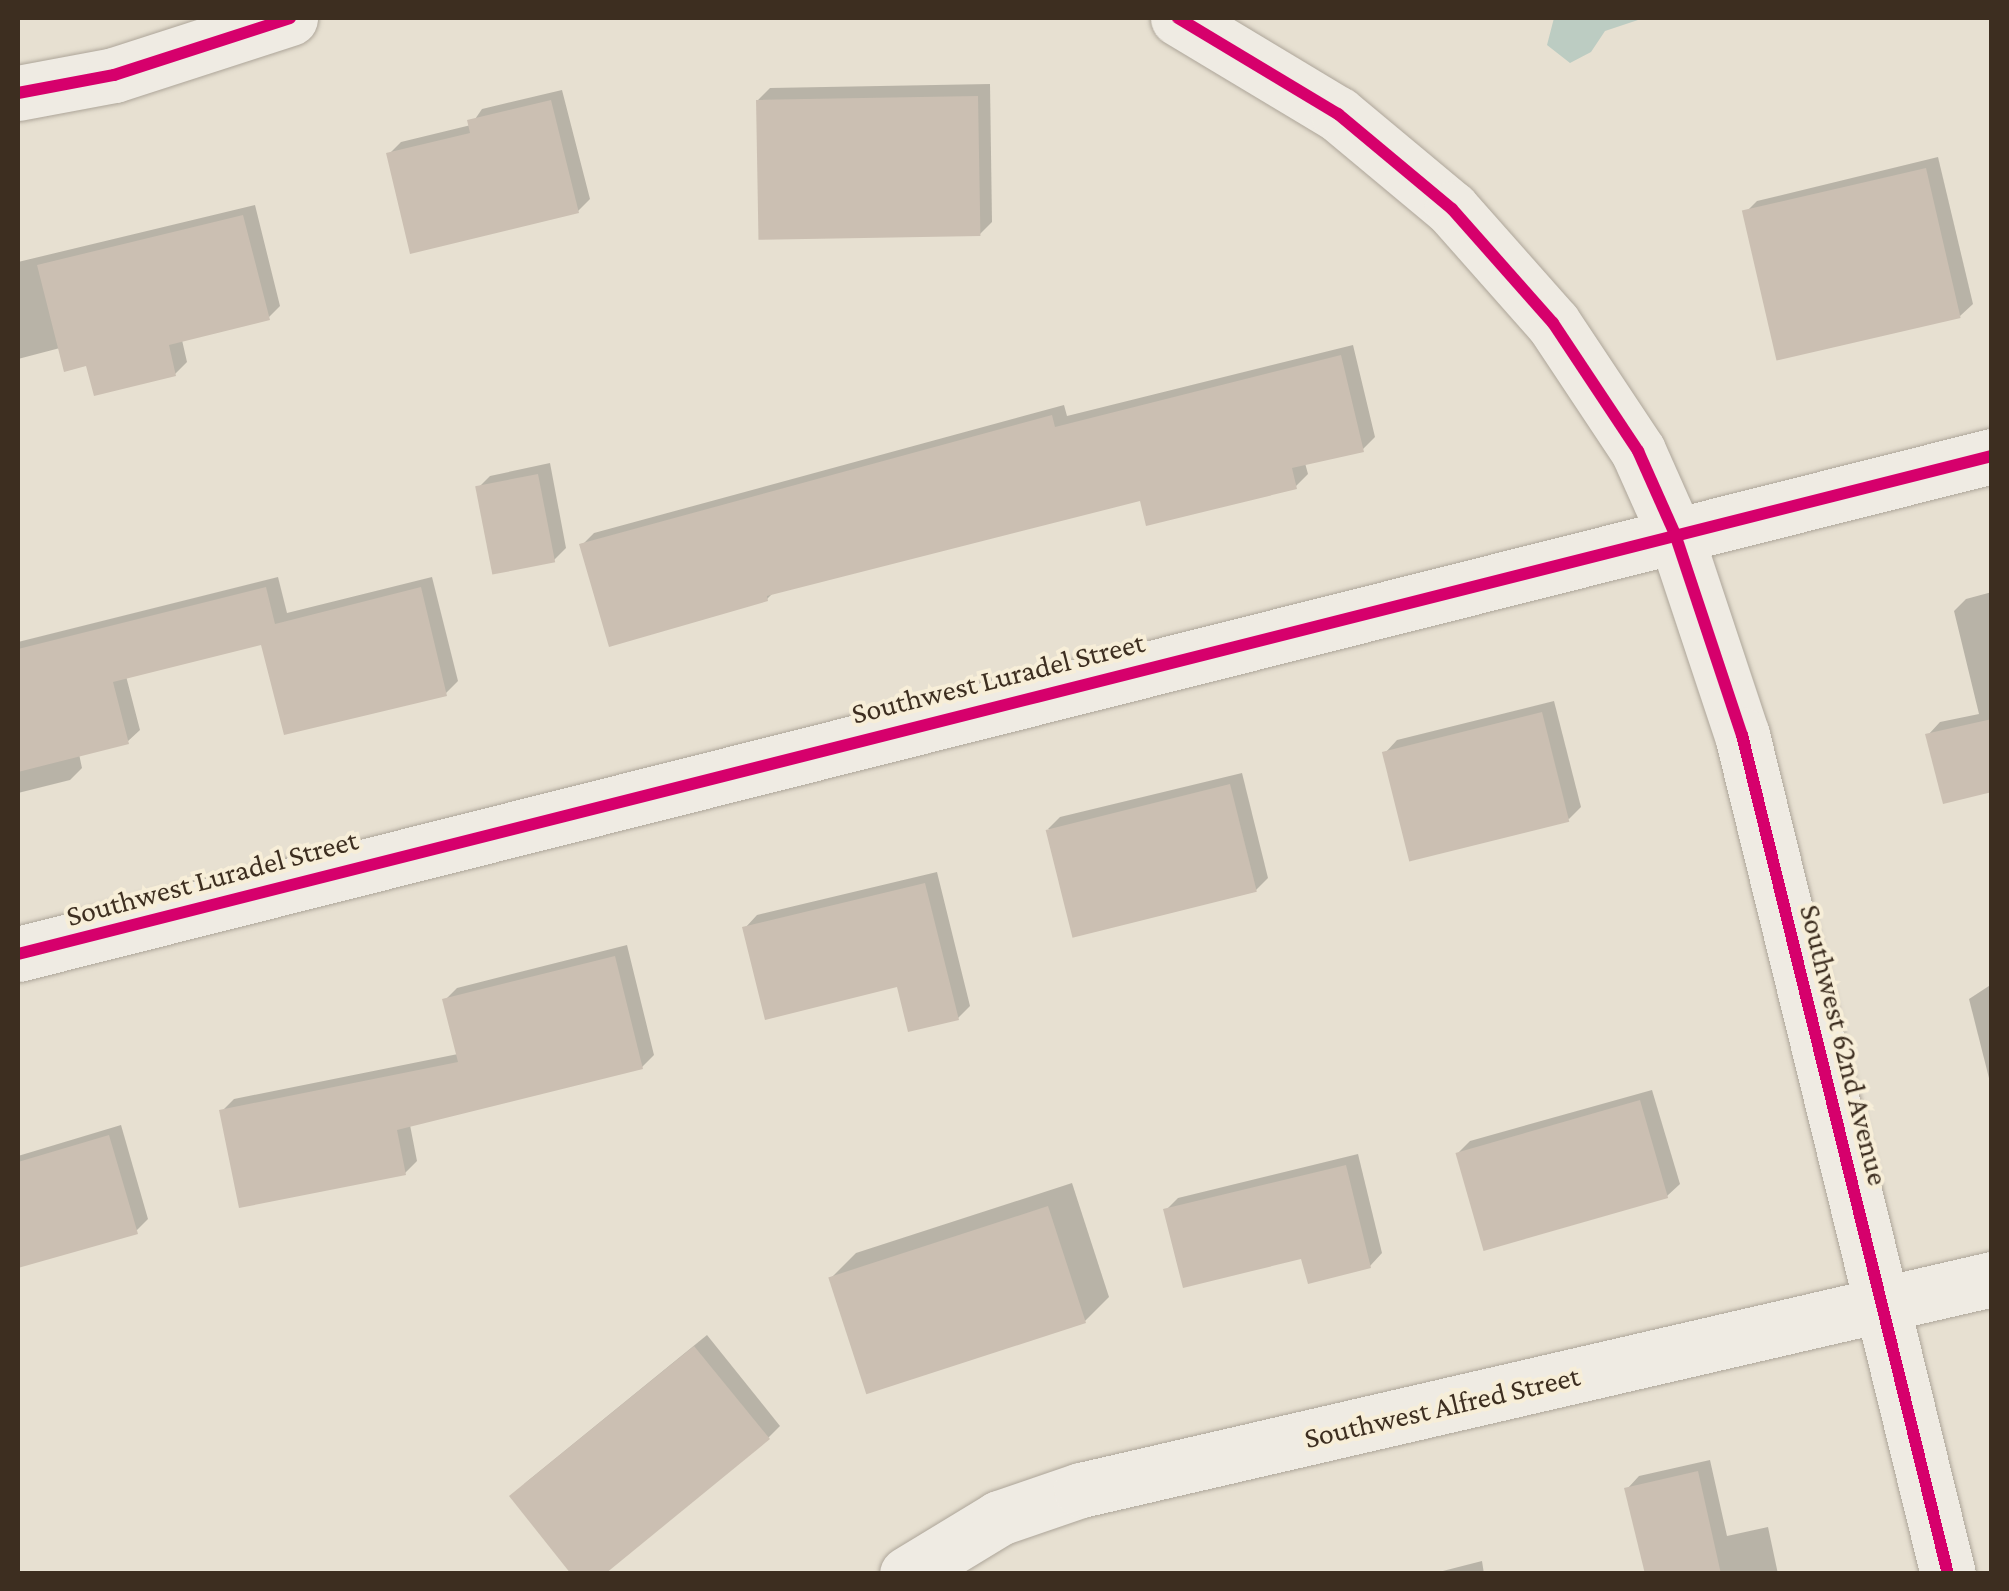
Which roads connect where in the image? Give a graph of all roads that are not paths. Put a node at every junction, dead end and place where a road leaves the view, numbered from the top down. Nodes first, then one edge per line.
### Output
1 (290, 18) edge
2 (1178, 18) edge
3 (18, 93) edge
4 (1992, 456) edge
5 (1675, 534) junction
6 (18, 954) edge
7 (1992, 1279) edge
8 (1881, 1305) junction
9 (907, 1574) edge
10 (1948, 1574) edge

1 - 3 street
2 - 5 street, Southwest 62nd Avenue
4 - 5 street, Southwest Luradel Street
5 - 6 street, Southwest Luradel Street
5 - 8 street, Southwest 62nd Avenue
7 - 8 street, Southwest Alfred Street
8 - 9 street, Southwest Alfred Street
8 - 10 street, Southwest 62nd Avenue

